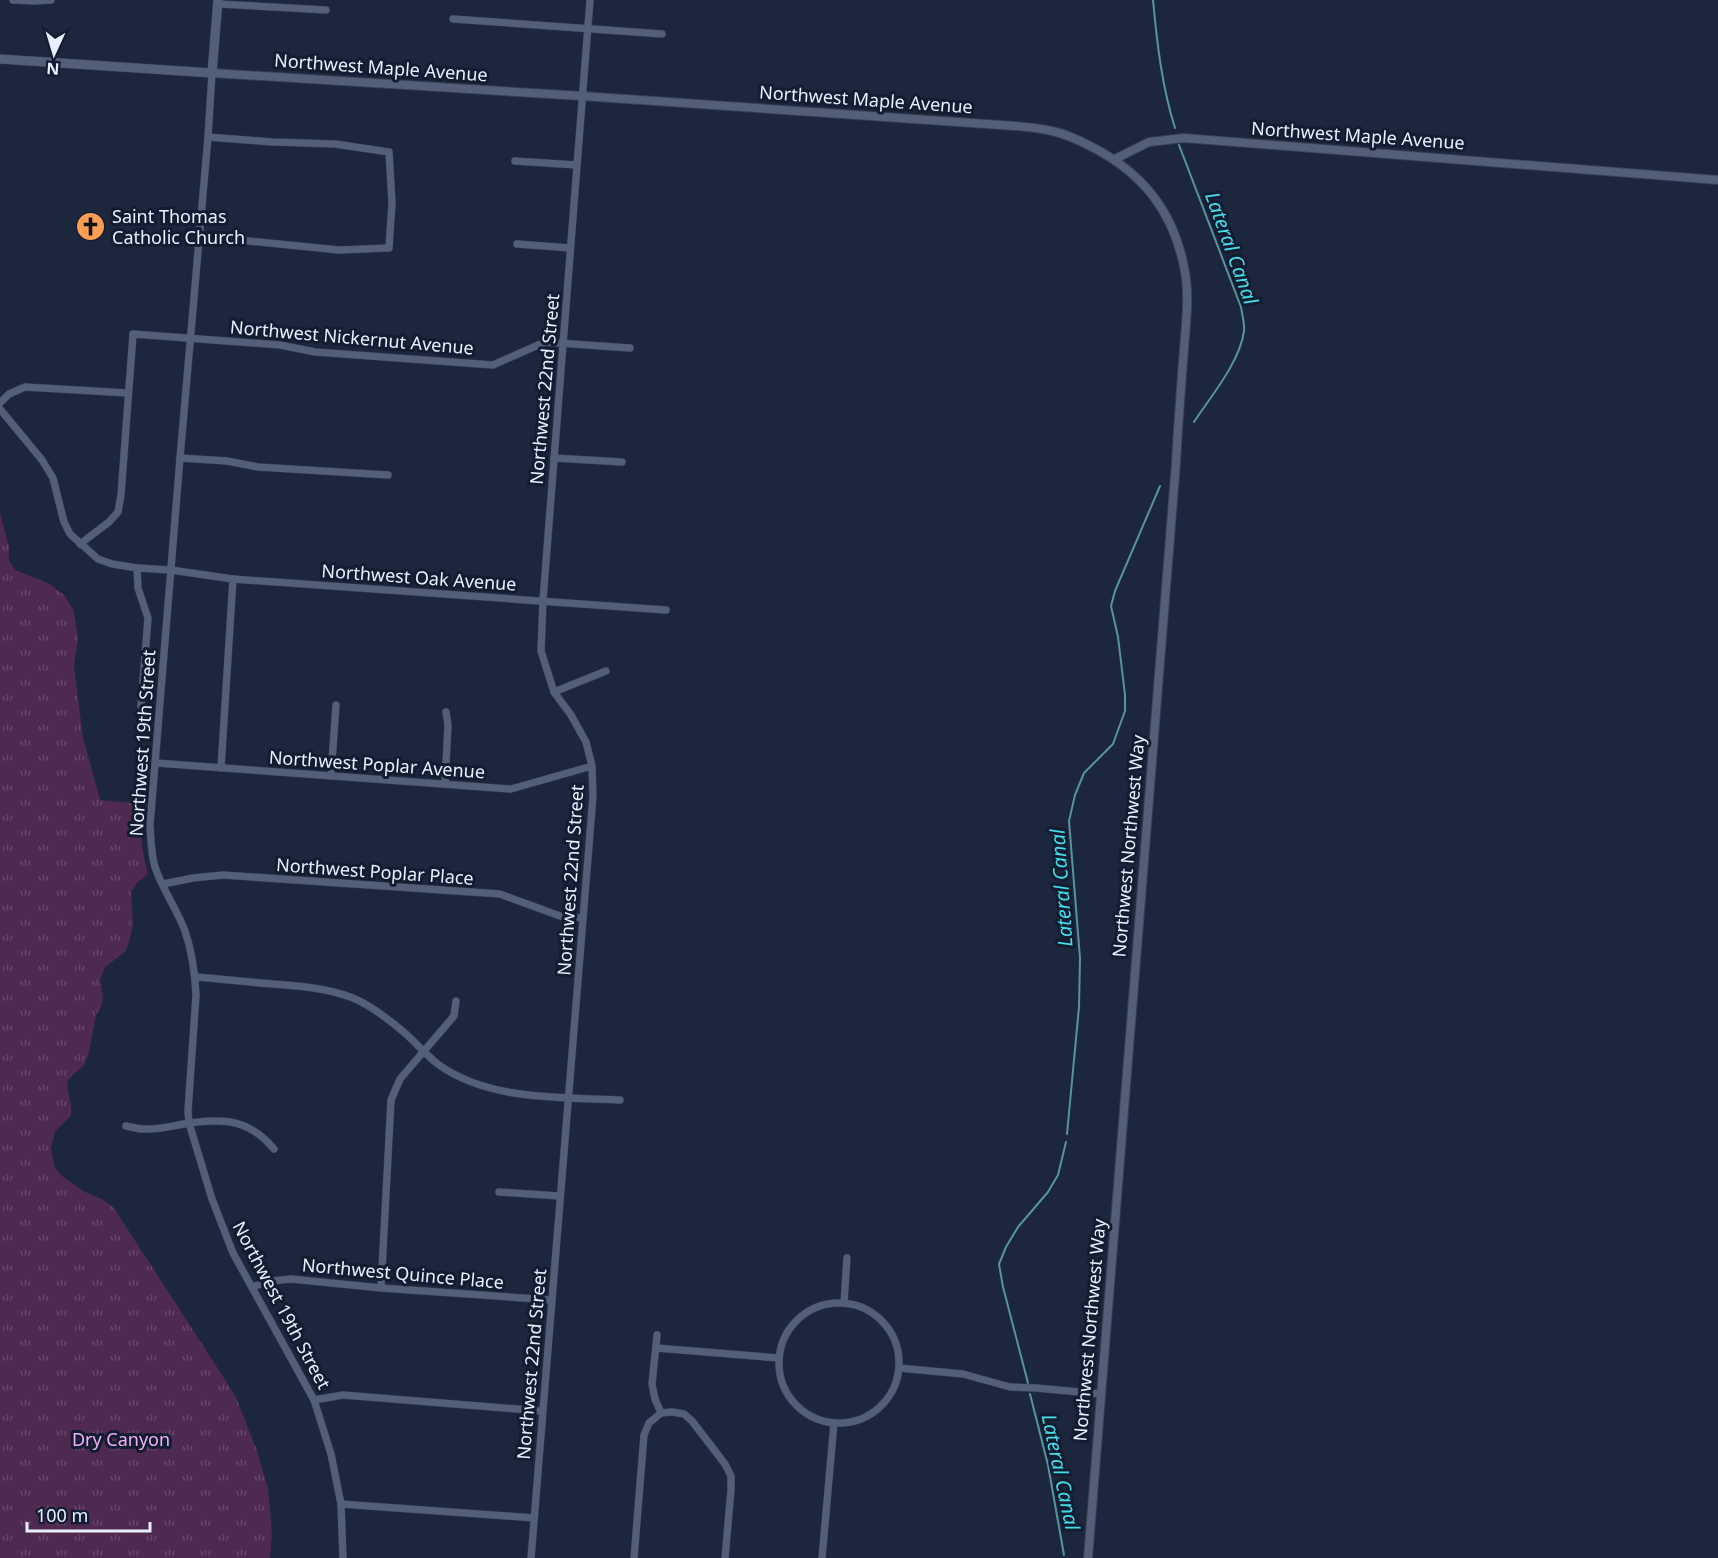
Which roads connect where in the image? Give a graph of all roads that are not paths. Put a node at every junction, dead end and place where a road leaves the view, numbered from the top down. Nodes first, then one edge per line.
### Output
1 (13, 0) edge
2 (51, 0) edge
3 (590, 0) edge
4 (218, 2) edge
5 (326, 10) dead end
6 (453, 19) dead end
7 (588, 28) junction
8 (662, 33) dead end
9 (0, 59) edge
10 (212, 73) junction
11 (582, 96) junction
12 (208, 137) junction
13 (1116, 159) junction
14 (515, 161) dead end
15 (576, 165) junction
16 (1718, 180) edge
17 (199, 236) junction
18 (517, 244) dead end
19 (570, 248) junction
20 (190, 338) junction
21 (563, 344) junction
22 (630, 348) dead end
23 (128, 393) junction
24 (0, 403) edge
25 (0, 409) edge
26 (180, 458) junction
27 (554, 458) junction
28 (622, 462) dead end
29 (388, 475) dead end
30 (80, 544) junction
31 (137, 568) junction
32 (171, 570) junction
33 (233, 579) junction
34 (543, 600) junction
35 (666, 610) dead end
36 (606, 671) dead end
37 (554, 692) junction
38 (336, 705) dead end
39 (141, 706) dead end
40 (446, 712) dead end
41 (156, 763) junction
42 (592, 766) junction
43 (221, 768) junction
44 (331, 776) junction
45 (445, 784) junction
46 (163, 884) junction
47 (583, 918) junction
48 (196, 977) junction
49 (456, 1001) dead end
50 (423, 1051) junction
51 (568, 1097) junction
52 (620, 1100) dead end
53 (189, 1123) junction
54 (126, 1126) dead end
55 (274, 1149) dead end
56 (499, 1192) dead end
57 (560, 1196) junction
58 (847, 1258) dead end
59 (252, 1287) junction
60 (381, 1288) junction
61 (551, 1300) junction
62 (844, 1303) junction
63 (657, 1335) dead end
64 (656, 1348) junction
65 (778, 1358) junction
66 (899, 1368) junction
67 (1101, 1394) junction
68 (314, 1400) junction
69 (542, 1411) junction
70 (661, 1413) junction
71 (834, 1423) junction
72 (341, 1504) junction
73 (534, 1518) junction
74 (343, 1558) edge
75 (531, 1558) edge
76 (634, 1558) edge
77 (725, 1558) edge
78 (822, 1558) edge
79 (1088, 1558) edge

1 - 2 street
3 - 7 street, Northwest 22nd Street
4 - 5 street
4 - 10 main road, Northwest 19th Street
6 - 7 street
7 - 8 street
7 - 11 street, Northwest 22nd Street
9 - 10 main road, Northwest Maple Avenue
10 - 11 street, Northwest Maple Avenue
10 - 12 street, Northwest 19th Street
11 - 13 street, Northwest Maple Avenue
11 - 15 street, Northwest 22nd Street
12 - 17 street, Northwest 19th Street
12 - 17 street
13 - 16 street, Northwest Maple Avenue
13 - 67 street, Northwest Northwest Way
14 - 15 street
15 - 19 street, Northwest 22nd Street
17 - 20 street, Northwest 19th Street
18 - 19 street
19 - 21 street, Northwest 22nd Street
20 - 21 street, Northwest Nickernut Avenue
20 - 23 street, Northwest Nickernut Avenue
20 - 26 street, Northwest 19th Street
21 - 22 street, Northwest Nickernut Avenue
21 - 27 street, Northwest 22nd Street
23 - 24 street
23 - 30 street
25 - 30 street, Northwest Oak Avenue
26 - 29 street
26 - 32 street, Northwest 19th Street
27 - 28 street
27 - 34 street, Northwest 22nd Street
30 - 31 street, Northwest Oak Avenue
31 - 32 street, Northwest Oak Avenue
31 - 39 street
32 - 33 street, Northwest Oak Avenue
32 - 41 street, Northwest 19th Street
33 - 34 street, Northwest Oak Avenue
33 - 43 street
34 - 35 street, Northwest Oak Avenue
34 - 37 street, Northwest 22nd Street
36 - 37 street
37 - 42 street, Northwest 22nd Street
38 - 44 street
40 - 45 street
41 - 43 street, Northwest Poplar Avenue
41 - 46 street, Northwest 19th Street
42 - 45 street, Northwest Poplar Avenue
42 - 47 street, Northwest 22nd Street
43 - 44 street, Northwest Poplar Avenue
44 - 45 street, Northwest Poplar Avenue
46 - 47 street, Northwest Poplar Place
46 - 48 street, Northwest 19th Street
47 - 51 street, Northwest 22nd Street
48 - 50 street
48 - 53 street, Northwest 19th Street
49 - 50 street
50 - 51 street
50 - 60 street
51 - 52 street
51 - 57 street, Northwest 22nd Street
53 - 54 street
53 - 55 street
53 - 59 street, Northwest 19th Street
56 - 57 street
57 - 61 street, Northwest 22nd Street
58 - 62 street
59 - 60 street, Northwest Quince Place
59 - 68 street, Northwest 19th Street
60 - 61 street, Northwest Quince Place
61 - 69 street, Northwest 22nd Street
62 - 65 street
62 - 66 street
63 - 64 street
64 - 65 street
64 - 70 street
65 - 71 street
66 - 67 street
66 - 71 street
67 - 79 street, Northwest Northwest Way
68 - 69 street
68 - 72 street, Northwest 19th Street
69 - 73 street, Northwest 22nd Street
70 - 76 street
70 - 77 street
71 - 78 street
72 - 73 street
72 - 74 street, Northwest 19th Street
73 - 75 street, Northwest 22nd Street

